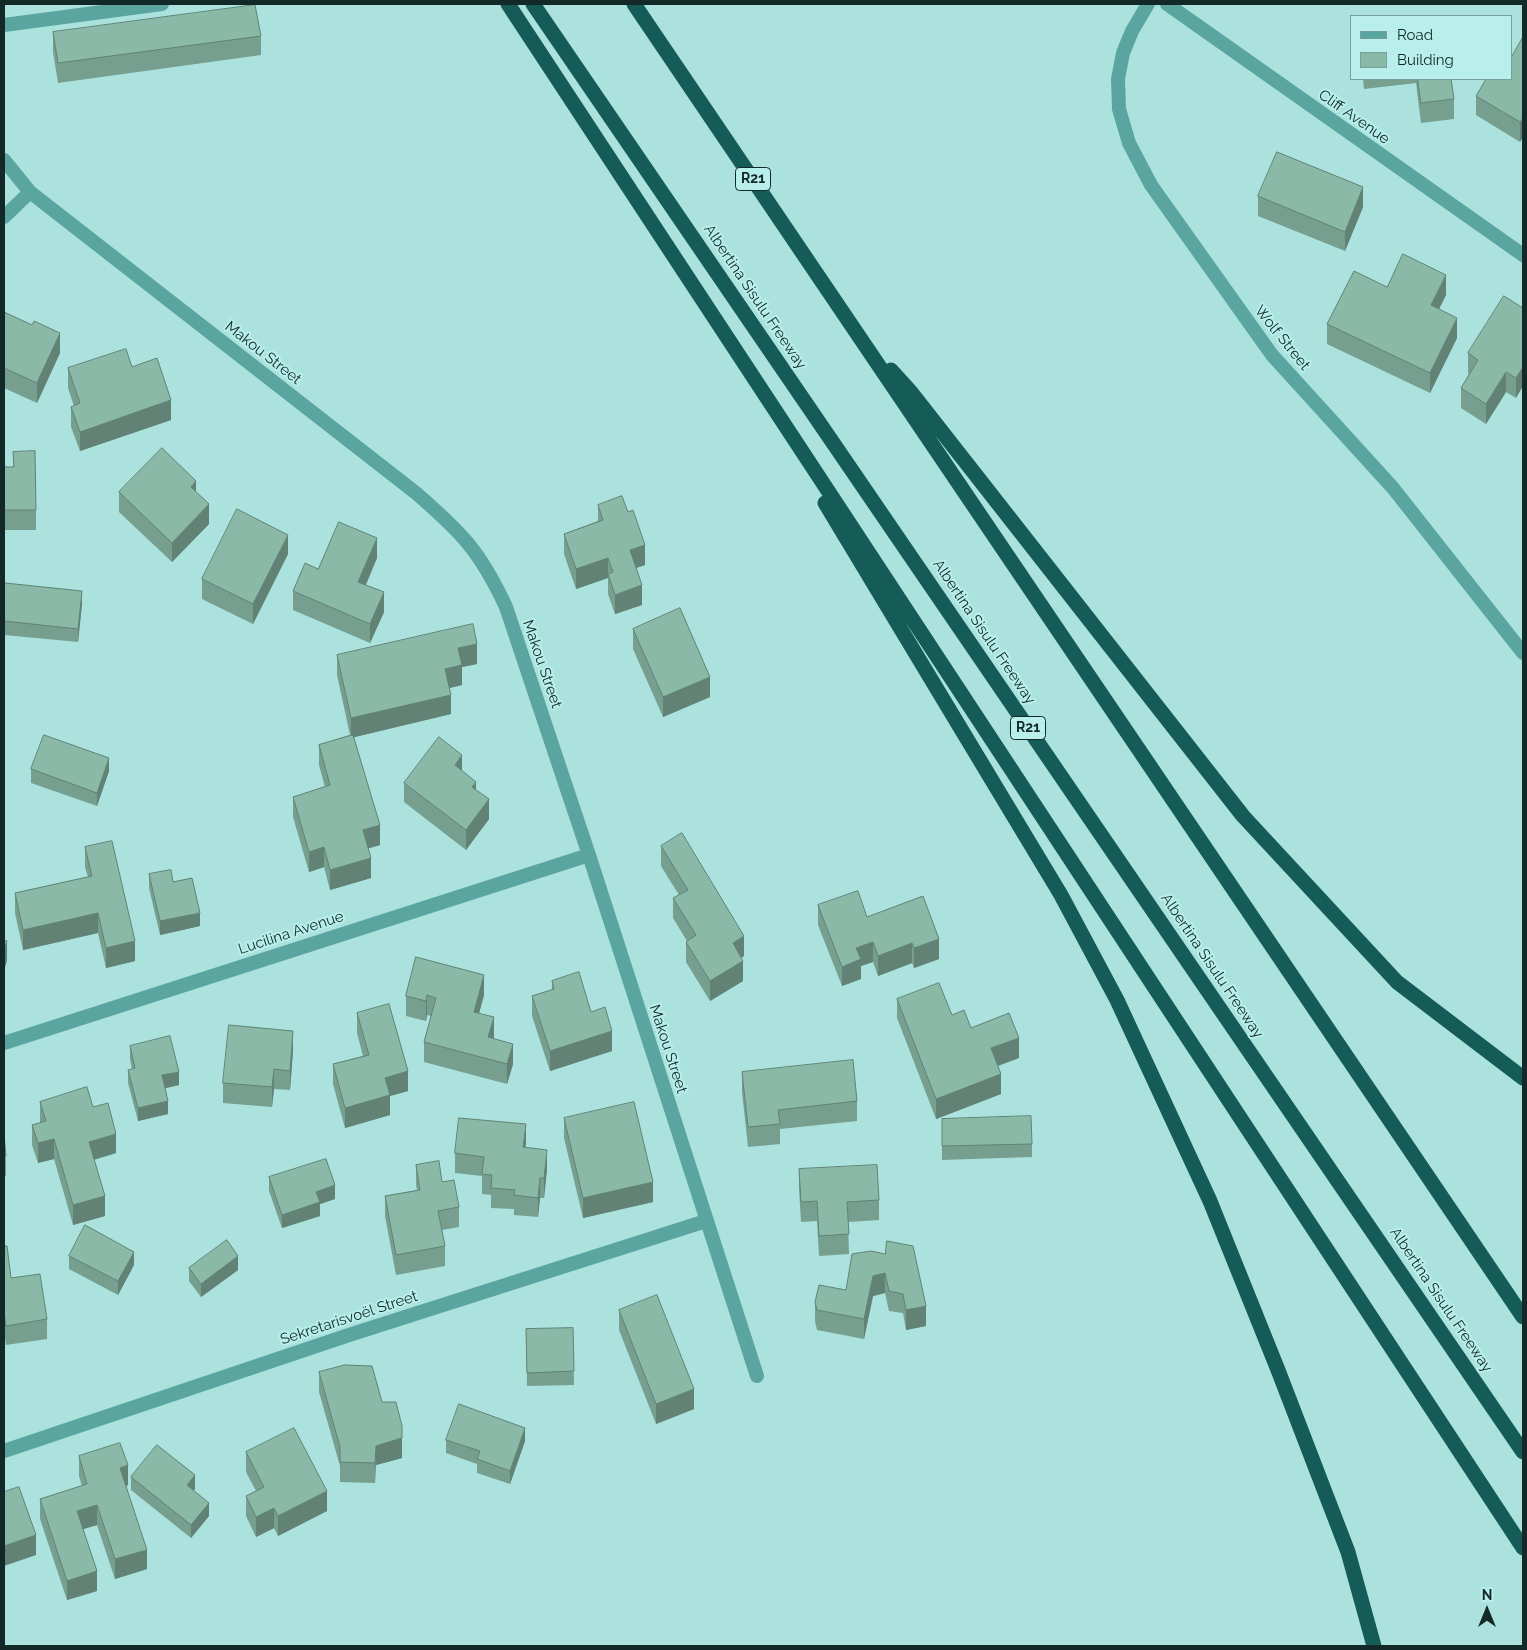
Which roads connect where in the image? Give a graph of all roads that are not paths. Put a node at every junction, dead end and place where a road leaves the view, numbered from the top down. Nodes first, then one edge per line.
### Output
1 (162, 4) edge
2 (508, 4) edge
3 (533, 4) edge
4 (634, 4) edge
5 (1148, 4) edge
6 (1167, 4) edge
7 (4, 25) edge
8 (4, 160) edge
9 (30, 192) junction
10 (4, 217) edge
11 (1523, 255) edge
12 (872, 355) junction
13 (797, 443) junction
14 (1523, 653) edge
15 (589, 855) junction
16 (4, 1043) edge
17 (1523, 1078) edge
18 (706, 1221) junction
19 (1523, 1317) edge
20 (757, 1376) dead end
21 (4, 1451) edge
22 (1523, 1452) edge
23 (1523, 1548) edge
24 (1374, 1646) edge

1 - 7 street
2 - 13 highway
3 - 22 highway, Albertina Sisulu Freeway / R21
4 - 12 highway, R21
5 - 14 street, Wolf Street
6 - 11 street, Cliff Avenue
8 - 9 street, Makou Street
9 - 10 street
9 - 15 street, Makou Street
12 - 17 highway
12 - 19 highway, R21
13 - 23 highway
13 - 24 highway
15 - 16 street, Lucilina Avenue
15 - 18 street, Makou Street
18 - 20 street, Makou Street
18 - 21 street, Sekretarisvoël Street

